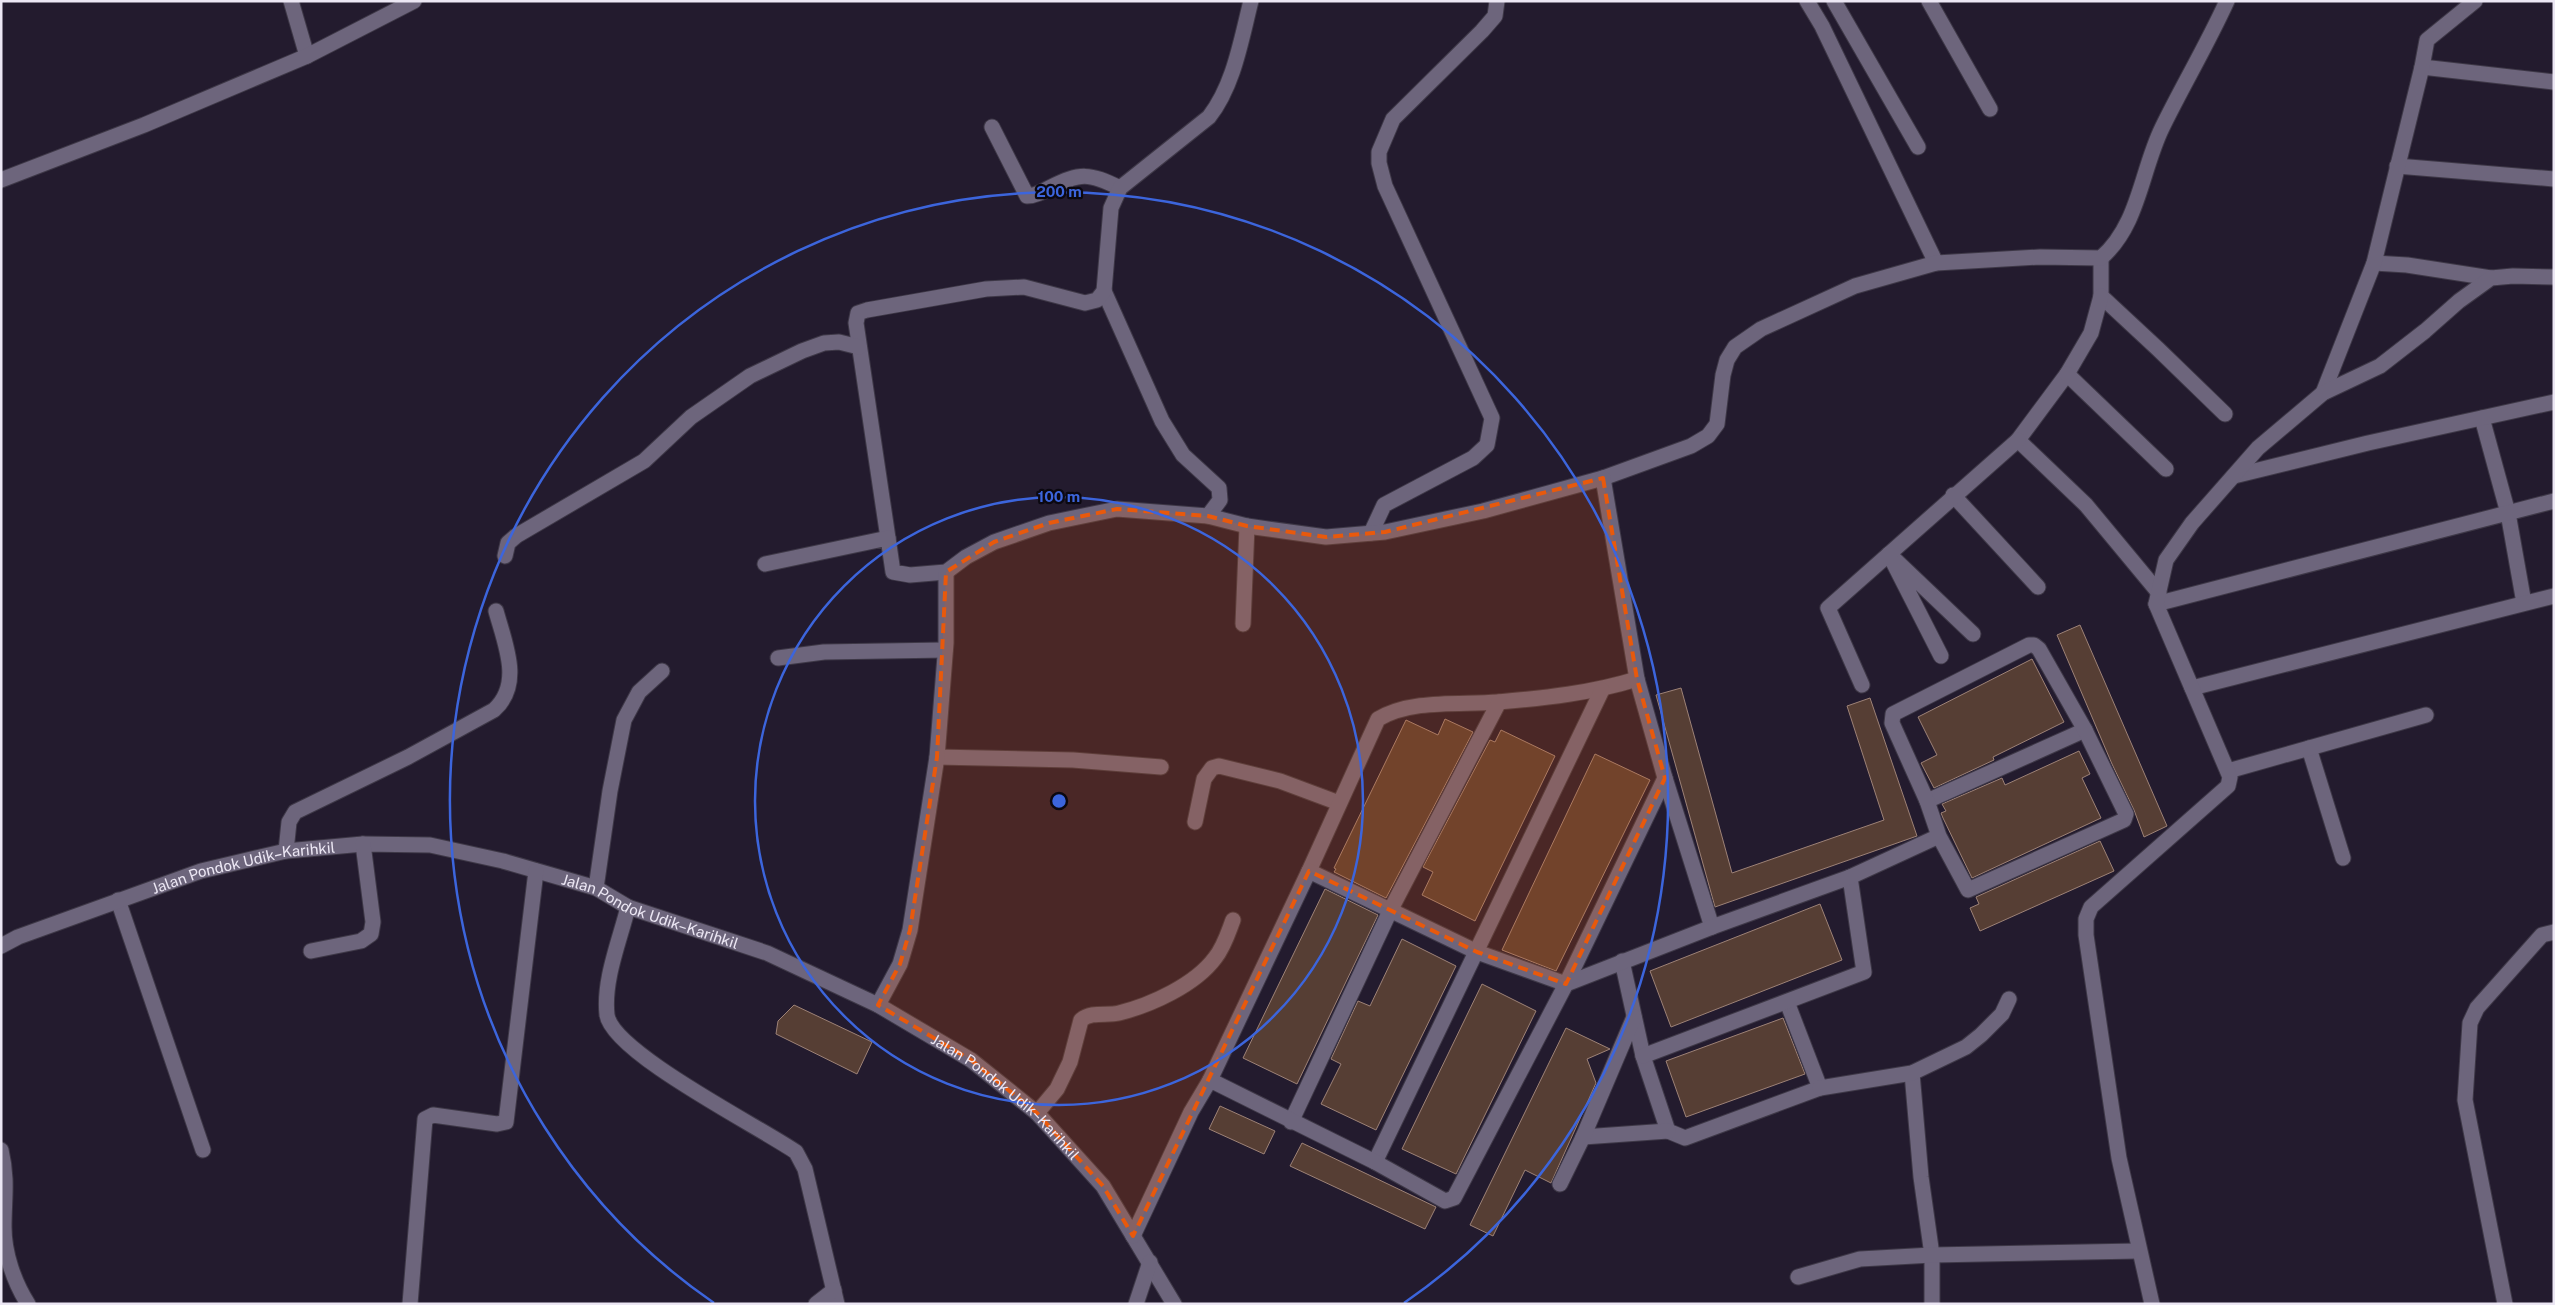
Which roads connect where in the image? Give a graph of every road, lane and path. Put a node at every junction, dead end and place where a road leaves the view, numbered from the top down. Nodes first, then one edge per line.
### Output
1 (291, 1) edge
2 (414, 1) edge
3 (1251, 1) edge
4 (1497, 1) edge
5 (1807, 1) edge
6 (1834, 1) edge
7 (1928, 1) edge
8 (2227, 1) edge
9 (2475, 1) edge
10 (306, 56) junction
11 (2422, 67) junction
12 (2554, 82) edge
13 (1990, 109) dead end
14 (992, 127) dead end
15 (1918, 147) dead end
16 (2397, 166) junction
17 (2554, 179) edge
18 (1, 180) edge
19 (1120, 188) junction
20 (2101, 258) junction
21 (1936, 263) junction
22 (2374, 263) junction
23 (2554, 277) edge
24 (2491, 278) junction
25 (1104, 291) junction
26 (2101, 296) junction
27 (859, 347) junction
28 (2067, 374) junction
29 (2323, 393) junction
30 (2554, 402) edge
31 (2225, 414) dead end
32 (2482, 418) junction
33 (2018, 440) junction
34 (2166, 469) dead end
35 (2234, 476) junction
36 (1603, 478) junction
37 (1953, 495) junction
38 (2554, 501) edge
39 (2508, 513) junction
40 (1208, 516) junction
41 (1247, 526) junction
42 (1371, 533) junction
43 (888, 538) junction
44 (1889, 554) junction
45 (505, 556) dead end
46 (765, 564) dead end
47 (946, 572) junction
48 (2038, 587) dead end
49 (2554, 596) edge
50 (2157, 598) junction
51 (2524, 604) junction
52 (496, 611) dead end
53 (1244, 624) dead end
54 (1973, 634) dead end
55 (945, 650) junction
56 (1941, 656) dead end
57 (778, 658) dead end
58 (662, 671) dead end
59 (1637, 679) junction
60 (1862, 684) dead end
61 (2192, 688) junction
62 (1602, 690) junction
63 (1499, 702) junction
64 (2426, 715) dead end
65 (2085, 730) junction
66 (2309, 748) junction
67 (937, 757) junction
68 (1161, 767) dead end
69 (2228, 771) junction
70 (1665, 778) junction
71 (1927, 801) junction
72 (1339, 803) junction
73 (1195, 822) dead end
74 (1939, 836) junction
75 (363, 844) junction
76 (286, 851) junction
77 (2343, 858) dead end
78 (1309, 870) junction
79 (536, 871) junction
80 (1850, 877) junction
81 (596, 888) junction
82 (118, 900) junction
83 (628, 907) junction
84 (1391, 909) junction
85 (1233, 920) dead end
86 (1712, 927) junction
87 (2554, 932) edge
88 (1, 946) edge
89 (311, 951) dead end
90 (1477, 952) junction
91 (1622, 961) junction
92 (1566, 984) junction
93 (2009, 999) dead end
94 (1787, 1002) junction
95 (878, 1005) junction
96 (1634, 1017) junction
97 (1643, 1056) junction
98 (1912, 1073) junction
99 (1210, 1080) junction
100 (1820, 1088) junction
101 (1037, 1113) junction
102 (1291, 1122) junction
103 (1668, 1131) junction
104 (1584, 1137) junction
105 (1, 1150) edge
106 (203, 1150) dead end
107 (1375, 1162) junction
108 (1560, 1184) dead end
109 (1133, 1236) junction
110 (2138, 1251) junction
111 (1932, 1255) junction
112 (1150, 1262) junction
113 (1798, 1277) dead end
114 (835, 1297) edge
115 (28, 1304) edge
116 (410, 1304) edge
117 (816, 1304) edge
118 (1136, 1304) edge
119 (1174, 1304) edge
120 (1932, 1304) edge
121 (2152, 1304) edge
122 (2505, 1304) edge

1 - 10 street
2 - 10 street
3 - 19 street
4 - 42 street
5 - 21 street
6 - 15 street
7 - 13 street
8 - 20 street
9 - 11 street
10 - 18 street
11 - 12 street
11 - 16 street
14 - 19 street
16 - 17 street
16 - 22 street
19 - 25 street
20 - 21 street
20 - 26 street
21 - 36 street
22 - 24 street
22 - 29 street
23 - 24 street
24 - 29 street
25 - 27 street
25 - 40 street
26 - 28 street
26 - 31 street
27 - 43 street
27 - 45 street
28 - 33 street
28 - 34 street
29 - 35 street
30 - 32 street
32 - 35 street
32 - 39 street
33 - 37 street
33 - 50 street
35 - 50 street
36 - 42 street
36 - 59 street
37 - 44 street
37 - 48 street
38 - 39 street
39 - 50 street
39 - 51 street
40 - 41 street
40 - 47 street
41 - 42 street
41 - 53 street
43 - 46 street
43 - 47 street
44 - 54 street
44 - 56 street
44 - 60 street
47 - 55 street
49 - 51 street
50 - 61 street
51 - 61 street
52 - 76 street
55 - 57 street
55 - 67 street
58 - 81 street
59 - 62 street
59 - 70 street
61 - 69 street
62 - 63 street
62 - 90 street
63 - 72 street
63 - 84 street
64 - 66 street
65 - 71 street
65 - 71 street
65 - 74 street
66 - 69 street
66 - 77 street
67 - 68 street
67 - 95 street
69 - 110 street
70 - 86 street
70 - 92 street
71 - 74 street
72 - 73 street
72 - 78 street
74 - 80 street
75 - 76 street, Jalan Pondok Udik–Karihkil
75 - 79 street, Jalan Pondok Udik–Karihkil
75 - 89 street
76 - 82 street, Jalan Pondok Udik–Karihkil
78 - 84 street
78 - 99 street
79 - 81 street, Jalan Pondok Udik–Karihkil
79 - 116 street
80 - 86 street
80 - 94 street
81 - 83 street, Jalan Pondok Udik–Karihkil
82 - 88 street, Jalan Pondok Udik–Karihkil
82 - 106 street
83 - 95 street, Jalan Pondok Udik–Karihkil
83 - 114 street
84 - 90 street
84 - 102 street
85 - 101 street
86 - 91 street
87 - 122 street
90 - 92 street
90 - 107 street
91 - 92 street
91 - 96 street
92 - 107 street
93 - 98 street
94 - 97 street
94 - 100 street
95 - 101 street, Jalan Pondok Udik–Karihkil
96 - 97 street
96 - 104 street
97 - 103 street
98 - 100 street
98 - 111 street
99 - 102 street
99 - 109 street
100 - 103 street
101 - 109 street, Jalan Pondok Udik–Karihkil
102 - 107 street
103 - 104 street
104 - 108 street
105 - 115 street
109 - 112 street, Jalan Pondok Udik–Karihkil
110 - 111 street
110 - 121 street
111 - 113 street
111 - 120 street
112 - 118 street
112 - 119 street, Jalan Pondok Udik–Karihkil
114 - 117 street

